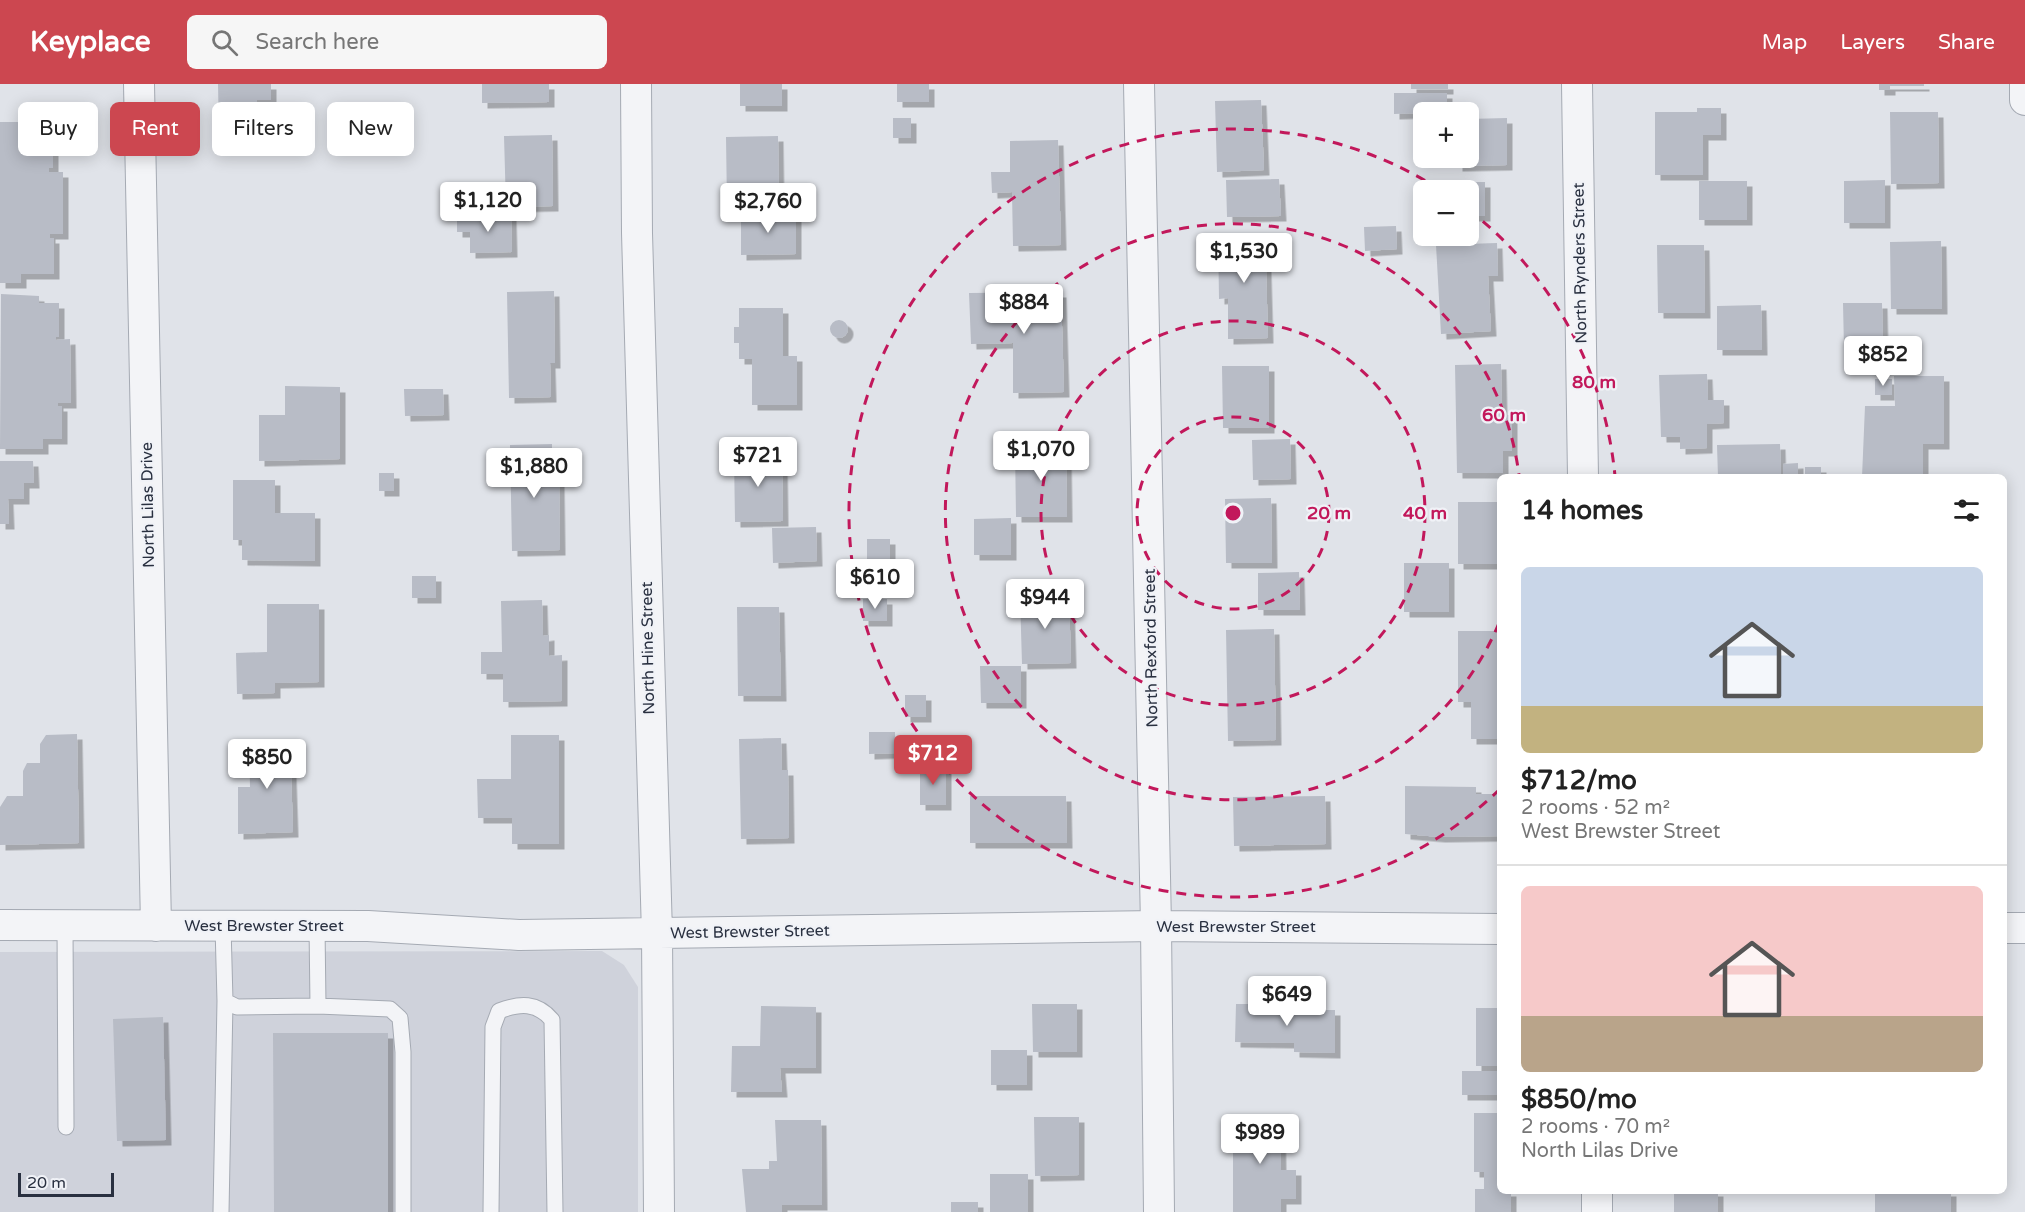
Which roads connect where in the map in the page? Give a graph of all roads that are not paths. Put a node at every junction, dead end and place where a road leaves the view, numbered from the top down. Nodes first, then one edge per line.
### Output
1 (139, 84) edge
2 (636, 84) edge
3 (1139, 84) edge
4 (1577, 84) edge
5 (2025, 84) edge
6 (2025, 100) edge
7 (1583, 474) edge
8 (0, 925) edge
9 (65, 925) junction
10 (156, 926) junction
11 (223, 926) junction
12 (317, 926) junction
13 (1156, 926) junction
14 (2025, 927) edge
15 (2007, 928) edge
16 (1497, 929) edge
17 (657, 934) junction
18 (225, 1000) junction
19 (318, 1006) junction
20 (66, 1128) dead end
21 (1597, 1194) edge
22 (221, 1212) edge
23 (402, 1212) edge
24 (491, 1212) edge
25 (555, 1212) edge
26 (659, 1212) edge
27 (1159, 1212) edge
28 (1597, 1212) edge

1 - 10 street, North Lilas Drive
2 - 17 street, North Hine Street
3 - 13 street, North Rexford Street
4 - 7 street, North Rynders Street
5 - 6 street
8 - 9 street, West Brewster Street
9 - 10 street, West Brewster Street
9 - 20 lane
10 - 11 street, West Brewster Street
11 - 12 street, West Brewster Street
11 - 18 lane
12 - 17 street, West Brewster Street
12 - 19 lane
13 - 16 street, West Brewster Street
13 - 17 street, West Brewster Street
13 - 27 street, North Rexford Street
14 - 15 street
17 - 26 street, North Hine Street
18 - 19 lane
18 - 22 lane
19 - 23 lane
21 - 28 street
24 - 25 lane

